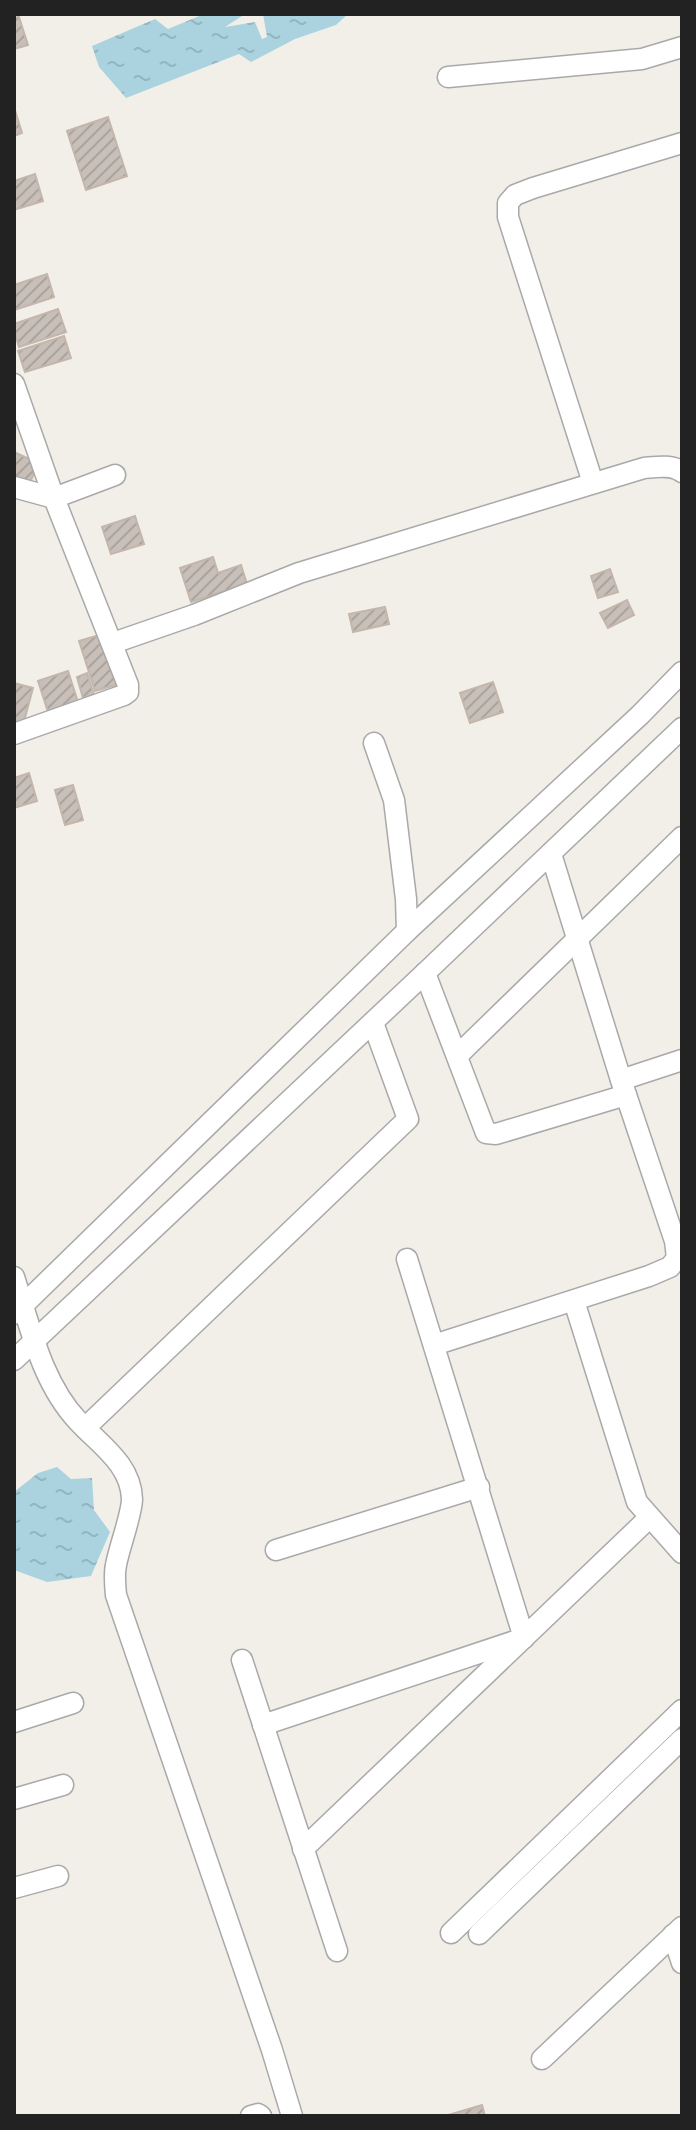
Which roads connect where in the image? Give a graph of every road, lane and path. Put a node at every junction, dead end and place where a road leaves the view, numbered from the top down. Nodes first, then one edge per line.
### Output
1 (682, 47) edge
2 (448, 77) dead end
3 (682, 143) edge
4 (14, 384) edge
5 (682, 472) edge
6 (115, 475) dead end
7 (593, 483) junction
8 (14, 487) edge
9 (54, 498) junction
10 (113, 643) junction
11 (682, 672) edge
12 (682, 728) edge
13 (14, 734) edge
14 (374, 743) dead end
15 (682, 837) edge
16 (551, 854) junction
17 (407, 931) junction
18 (577, 938) junction
19 (425, 973) junction
20 (373, 1023) junction
21 (457, 1056) junction
22 (682, 1060) edge
23 (624, 1088) junction
24 (675, 1241) junction
25 (407, 1259) dead end
26 (682, 1261) edge
27 (14, 1277) edge
28 (574, 1301) junction
29 (19, 1309) edge
30 (34, 1341) junction
31 (434, 1345) junction
32 (14, 1360) edge
33 (85, 1428) junction
34 (479, 1487) junction
35 (649, 1518) junction
36 (276, 1550) dead end
37 (682, 1553) edge
38 (524, 1638) junction
39 (242, 1660) dead end
40 (73, 1703) dead end
41 (682, 1710) edge
42 (14, 1722) edge
43 (263, 1725) junction
44 (682, 1739) edge
45 (63, 1785) dead end
46 (14, 1799) edge
47 (303, 1849) junction
48 (58, 1876) dead end
49 (14, 1888) edge
50 (678, 1931) edge
51 (451, 1933) dead end
52 (479, 1934) dead end
53 (337, 1951) dead end
54 (682, 1963) edge
55 (542, 2059) dead end
56 (251, 2116) edge
57 (261, 2116) edge
58 (292, 2116) edge

1 - 2 street
3 - 7 street
4 - 9 street
5 - 7 street
6 - 9 street
7 - 10 street
8 - 9 street
9 - 10 street
10 - 13 street
11 - 17 street
12 - 16 street
14 - 17 street
15 - 18 street
16 - 18 street
16 - 19 street
17 - 29 street
18 - 21 street
18 - 23 street
19 - 20 street
19 - 21 street
20 - 30 street
20 - 33 street
21 - 23 street
22 - 23 street
23 - 24 street
24 - 26 street
24 - 28 street
25 - 31 street
27 - 29 street
28 - 31 street
28 - 35 street
29 - 30 street
30 - 32 street
30 - 33 street
31 - 34 street
33 - 58 street
34 - 36 street
34 - 38 street
35 - 37 street
35 - 38 street
38 - 43 street
38 - 47 street
39 - 43 street
40 - 42 street
41 - 51 street
43 - 47 street
44 - 52 street
45 - 46 street
47 - 53 street
48 - 49 street
50 - 54 street
50 - 55 street
56 - 57 street

